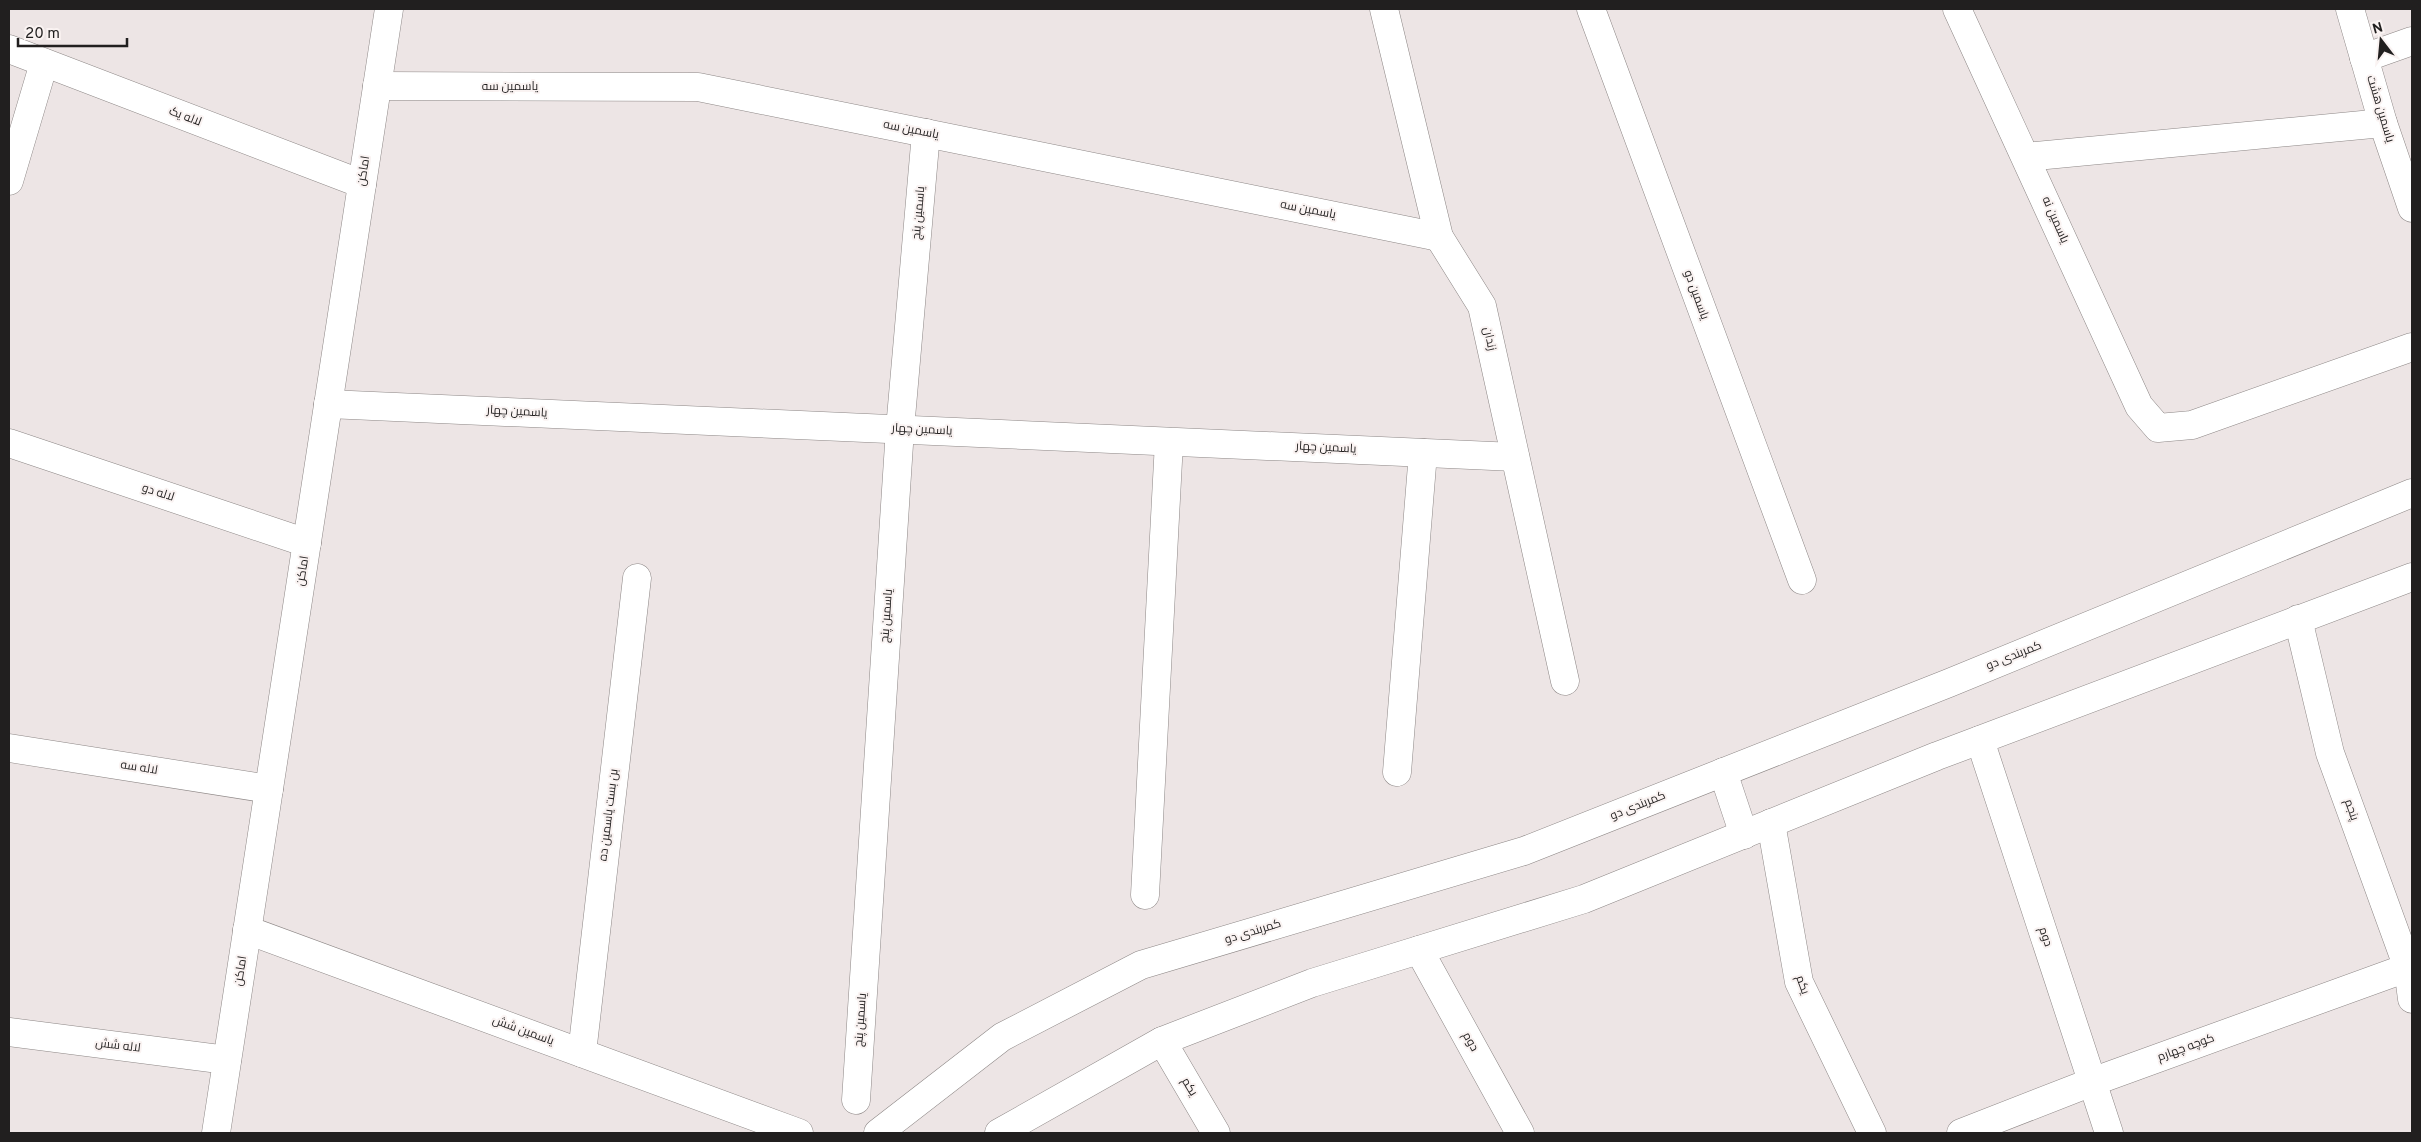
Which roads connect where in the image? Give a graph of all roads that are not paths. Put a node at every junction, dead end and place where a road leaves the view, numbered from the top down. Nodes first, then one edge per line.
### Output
1 (389, 9) edge
2 (1384, 9) edge
3 (1590, 9) edge
4 (1957, 9) edge
5 (2350, 9) edge
6 (2412, 41) edge
7 (9, 49) edge
8 (2364, 58) junction
9 (44, 63) junction
10 (377, 86) junction
11 (2383, 122) junction
12 (926, 133) junction
13 (2026, 157) junction
14 (9, 181) edge
15 (362, 184) junction
16 (2412, 208) edge
17 (1439, 237) junction
18 (2412, 347) edge
19 (328, 404) junction
20 (900, 429) junction
21 (1169, 442) junction
22 (9, 444) edge
23 (1423, 453) junction
24 (1515, 457) junction
25 (2412, 493) edge
26 (307, 543) junction
27 (2412, 577) edge
28 (637, 578) dead end
29 (1802, 580) dead end
30 (2298, 618) junction
31 (1565, 680) dead end
32 (1980, 740) junction
33 (9, 748) edge
34 (1397, 772) dead end
35 (1724, 772) junction
36 (269, 788) junction
37 (1771, 823) junction
38 (1744, 835) junction
39 (1145, 895) dead end
40 (247, 930) junction
41 (1419, 950) junction
42 (2410, 967) edge
43 (2412, 999) edge
44 (9, 1032) edge
45 (1162, 1042) junction
46 (582, 1053) junction
47 (228, 1060) junction
48 (2092, 1082) junction
49 (856, 1100) dead end
50 (216, 1133) edge
51 (799, 1133) edge
52 (878, 1133) edge
53 (999, 1133) edge
54 (1216, 1133) edge
55 (1520, 1133) edge
56 (1872, 1133) edge
57 (1961, 1133) edge
58 (2109, 1133) edge

1 - 10 street, اماکن
2 - 17 street, زندان
3 - 29 street, یاسمین دو
4 - 13 street, یاسمین نه
5 - 8 street, یاسمین هشت
6 - 8 street
7 - 9 street, لاله یک
8 - 11 street, یاسمین هشت
9 - 14 street
9 - 15 street, لاله یک
10 - 12 street, یاسمین سه
10 - 15 street, اماکن
11 - 13 street
11 - 16 street, یاسمین هشت
12 - 17 street, یاسمین سه
12 - 20 street, یاسمین پنج
13 - 18 street, یاسمین نه
15 - 19 street, اماکن
17 - 24 street, زندان
19 - 20 street, یاسمین چهار
19 - 26 street, اماکن
20 - 21 street, یاسمین چهار
20 - 49 street, یاسمین پنج
21 - 23 street, یاسمین چهار
21 - 39 street
22 - 26 street, لاله دو
23 - 24 street, یاسمین چهار
23 - 34 street
24 - 31 street, زندان
25 - 35 street, کمربندی دو
26 - 36 street, اماکن
27 - 30 street
28 - 46 street, بن بست یاسمین ده
30 - 32 street
30 - 42 street, پنجم
32 - 37 street
32 - 48 street, دوم
33 - 36 street, لاله سه
35 - 38 street
35 - 52 street, کمربندی دو
36 - 40 street, اماکن
37 - 38 street
37 - 56 street, یکم
38 - 41 street
40 - 46 street, یاسمین شش
40 - 47 street, اماکن
41 - 45 street
41 - 55 street, دوم
42 - 43 street, پنجم
42 - 48 street, کوچه چهارم
44 - 47 street, لاله شش
45 - 53 street
45 - 54 street, یکم
46 - 51 street, یاسمین شش
47 - 50 street, اماکن
48 - 57 street, کوچه چهارم
48 - 58 street, دوم

